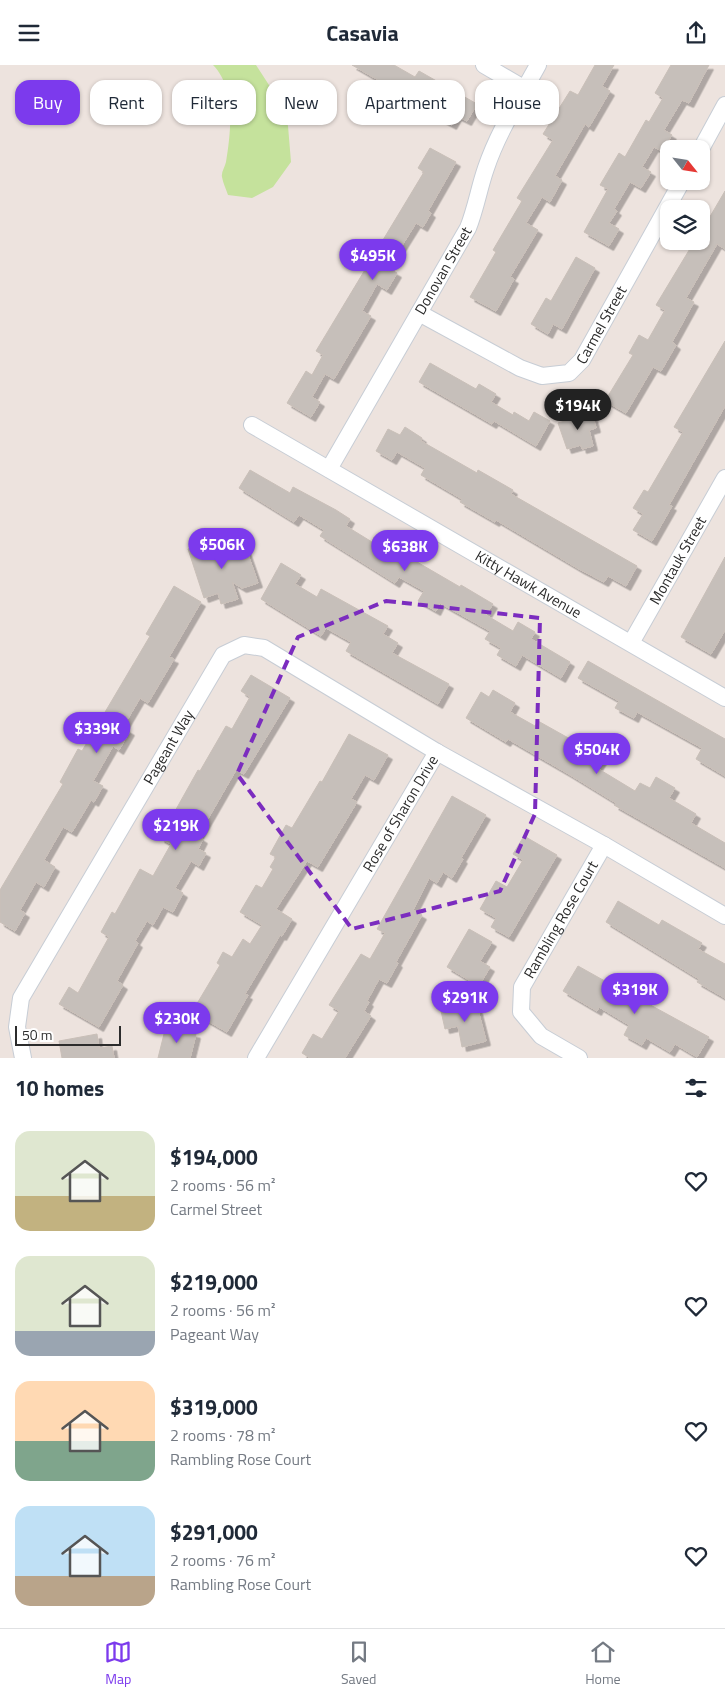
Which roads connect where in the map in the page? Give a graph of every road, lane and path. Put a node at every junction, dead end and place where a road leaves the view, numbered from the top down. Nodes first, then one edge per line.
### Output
1 (484, 65) edge
2 (538, 65) edge
3 (510, 80) edge
4 (530, 80) edge
5 (725, 105) edge
6 (507, 125) edge
7 (705, 140) edge
8 (677, 190) edge
9 (419, 313) junction
10 (252, 425) dead end
11 (329, 469) junction
12 (725, 478) edge
13 (631, 643) junction
14 (725, 698) edge
15 (437, 752) junction
16 (604, 845) junction
17 (725, 916) edge
18 (23, 1058) edge
19 (256, 1058) edge
20 (579, 1058) edge

1 - 3 street
2 - 4 street, Donovan Street
5 - 7 street
6 - 9 street, Donovan Street
8 - 9 street, Carmel Street
9 - 11 street, Donovan Street
10 - 11 street, Kitty Hawk Avenue
11 - 13 street, Kitty Hawk Avenue
12 - 13 street, Montauk Street
13 - 14 street, Kitty Hawk Avenue
15 - 16 street, Rose of Sharon Drive
15 - 18 street, Pageant Way
15 - 19 street, Rose of Sharon Drive
16 - 17 street, Rose of Sharon Drive
16 - 20 street, Rambling Rose Court

